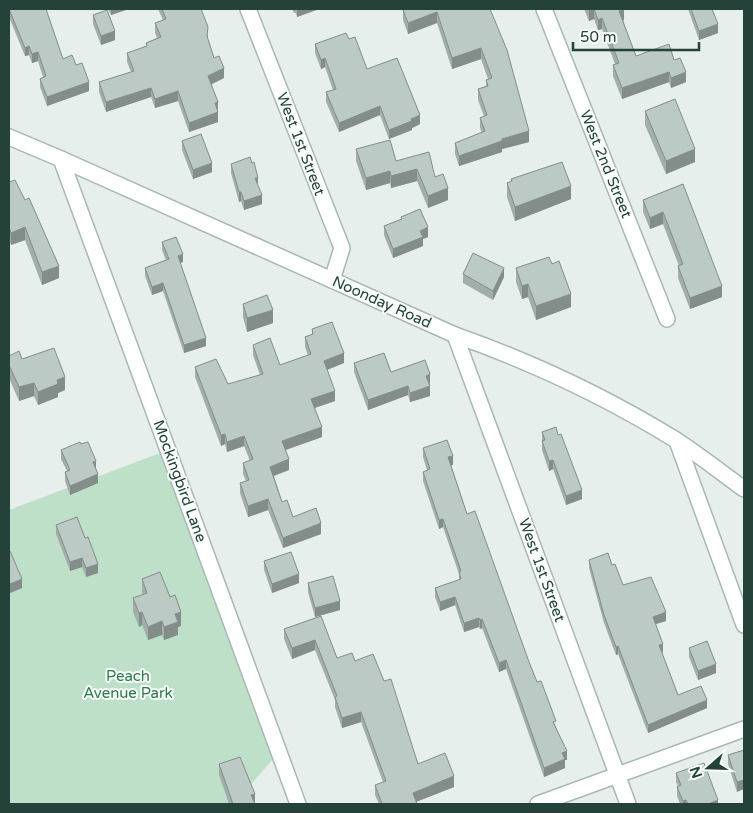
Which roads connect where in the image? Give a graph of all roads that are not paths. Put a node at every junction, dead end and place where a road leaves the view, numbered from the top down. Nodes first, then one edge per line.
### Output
1 (248, 9) edge
2 (544, 9) edge
3 (9, 137) edge
4 (61, 159) junction
5 (332, 280) junction
6 (667, 319) dead end
7 (455, 335) junction
8 (677, 441) junction
9 (744, 489) edge
10 (744, 625) edge
11 (744, 729) edge
12 (617, 775) junction
13 (298, 804) edge
14 (538, 804) edge
15 (628, 804) edge

1 - 5 street, West 1st Street
2 - 6 street, West 2nd Street
3 - 4 street, Noonday Road
4 - 5 street, Noonday Road
4 - 13 street, Mockingbird Lane
5 - 7 street, Noonday Road
7 - 8 street, Noonday Road
7 - 12 street, West 1st Street
8 - 9 street, Noonday Road
8 - 10 street
11 - 12 street
12 - 14 street
12 - 15 street, West 1st Street

